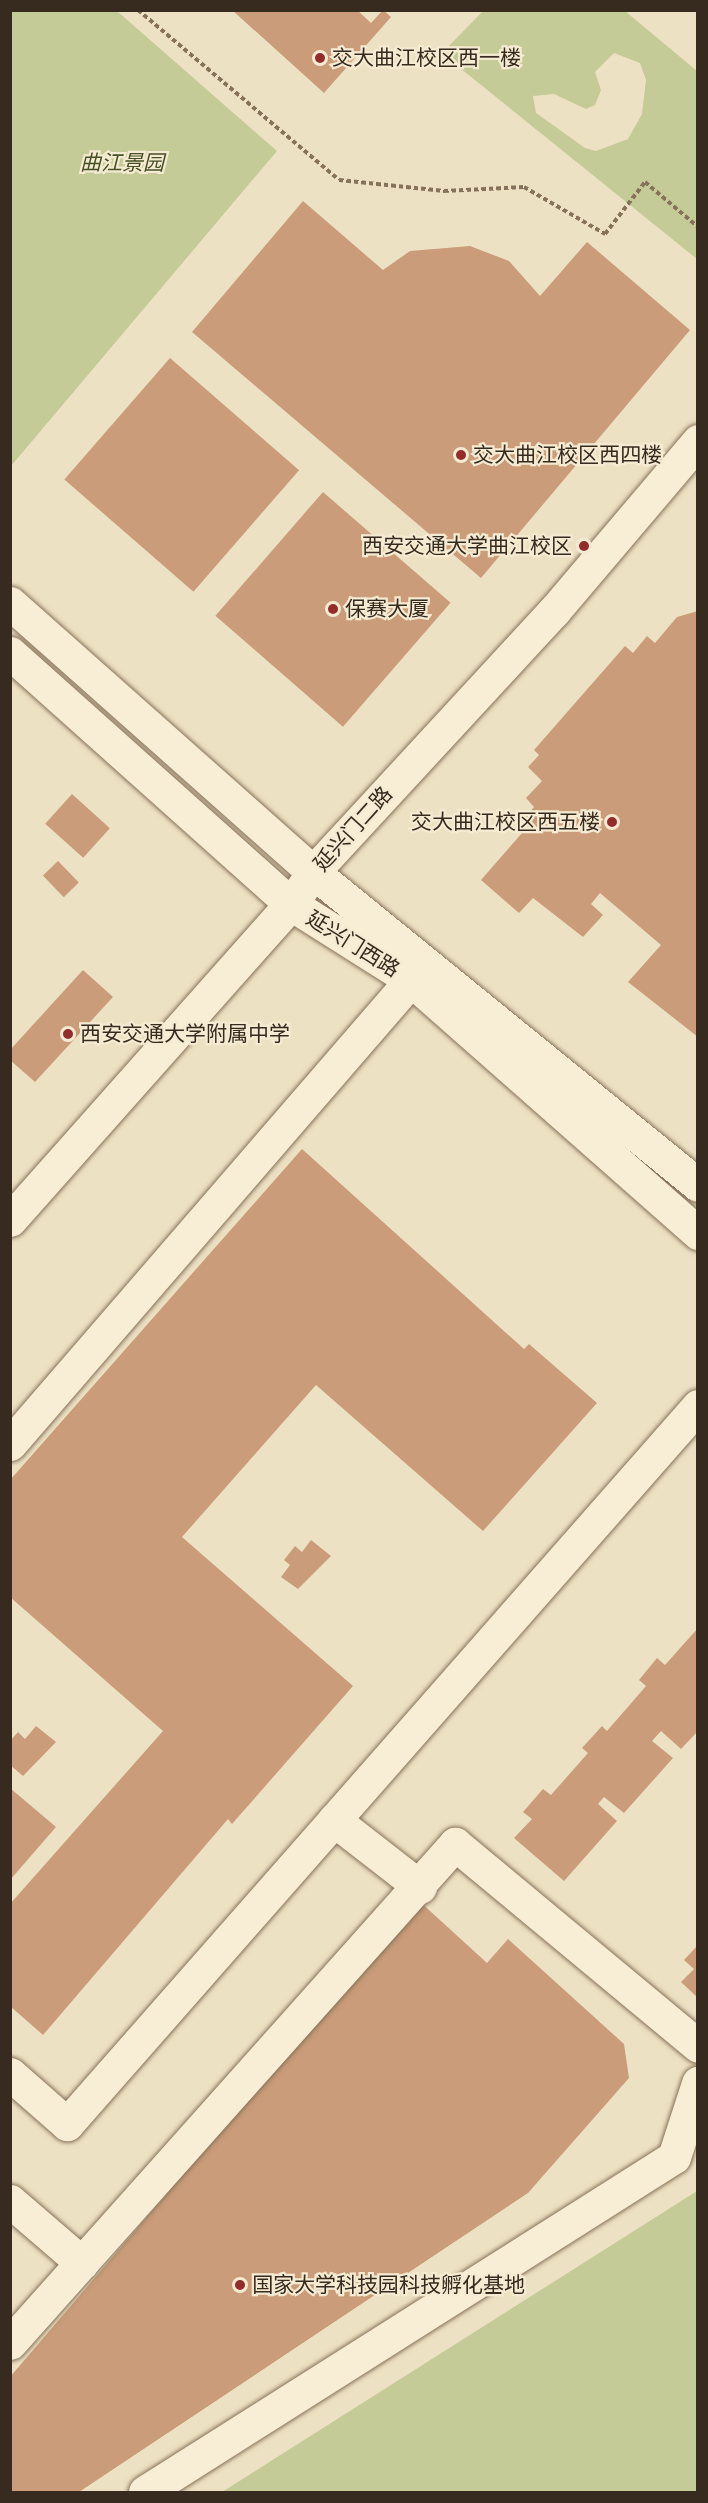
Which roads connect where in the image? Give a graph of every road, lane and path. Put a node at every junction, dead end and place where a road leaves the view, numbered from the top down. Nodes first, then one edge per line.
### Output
1 (138, 10) edge
2 (698, 227) edge
3 (698, 441) edge
4 (10, 603) edge
5 (10, 653) edge
6 (313, 873) junction
7 (291, 904) junction
8 (411, 980) junction
9 (698, 1185) edge
10 (10, 1220) edge
11 (698, 1233) edge
12 (698, 1406) edge
13 (10, 1444) edge
14 (334, 1820) junction
15 (420, 1887) junction
16 (698, 2046) edge
17 (10, 2074) edge
18 (698, 2083) edge
19 (10, 2201) edge
20 (82, 2263) junction
21 (10, 2343) edge
22 (145, 2493) edge

1 - 2 path
3 - 6 street, 延兴门二路
4 - 6 street, 延兴门西路
5 - 7 street, 延兴门西路
6 - 7 street, 延兴门二路
6 - 9 street, 延兴门西路
7 - 8 street, 延兴门西路
7 - 10 street, 延兴门二路
8 - 11 street, 延兴门西路
8 - 13 street
12 - 14 street
14 - 15 street
14 - 17 street
15 - 16 street
15 - 20 street
18 - 22 street
19 - 20 street
20 - 21 street

